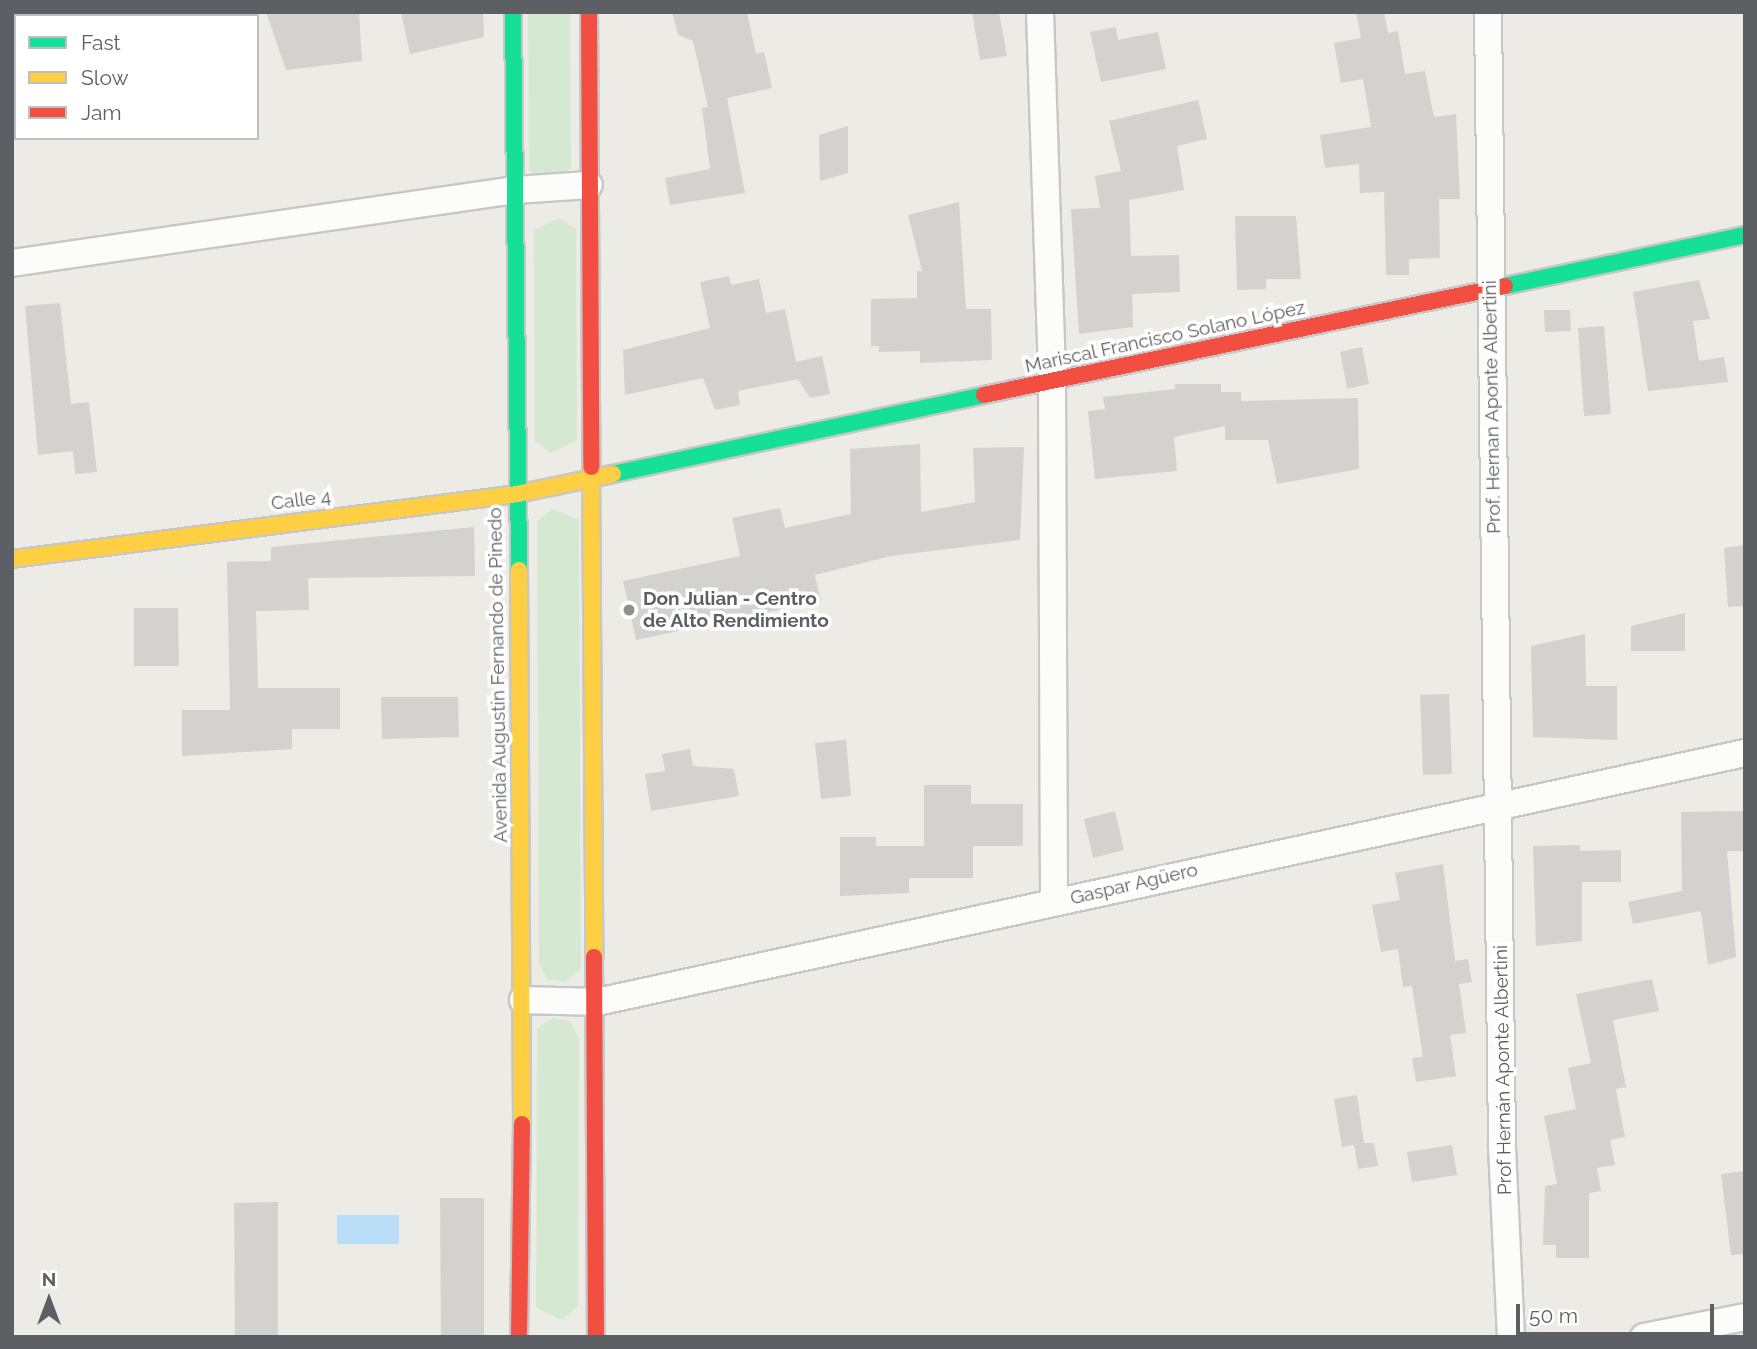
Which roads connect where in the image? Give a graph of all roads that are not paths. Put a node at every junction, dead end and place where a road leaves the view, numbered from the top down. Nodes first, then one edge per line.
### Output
1 (513, 12) edge
2 (589, 12) edge
3 (1040, 12) edge
4 (1488, 12) edge
5 (589, 185) junction
6 (515, 190) junction
7 (1745, 235) edge
8 (12, 263) edge
9 (1489, 289) junction
10 (1052, 382) junction
11 (594, 478) junction
12 (517, 494) junction
13 (12, 559) edge
14 (1745, 752) edge
15 (1502, 802) junction
16 (1054, 902) junction
17 (523, 1000) junction
18 (597, 1002) junction
19 (1745, 1317) edge
20 (519, 1337) edge
21 (596, 1337) edge
22 (1511, 1337) edge
23 (1644, 1337) edge

1 - 6 street, Avenida Augustín Fernando de Pinedo
2 - 5 street
3 - 10 street
4 - 9 street, Prof. Hernan Aponte Albertini
5 - 6 street
5 - 11 street
6 - 8 street
6 - 12 street, Avenida Augustín Fernando de Pinedo
7 - 9 street, Mariscal Francisco Solano López
9 - 10 street, Mariscal Francisco Solano López
9 - 15 street, Prof. Hernan Aponte Albertini
10 - 11 street, Mariscal Francisco Solano López
10 - 16 street
11 - 12 street, Calle 4
11 - 18 street
12 - 13 street, Calle 4
12 - 17 street, Avenida Augustín Fernando de Pinedo
14 - 15 street, Gaspar Agüero
15 - 16 street, Gaspar Agüero
15 - 22 street, Prof Hernán Aponte Albertini
16 - 18 street, Gaspar Agüero
17 - 18 street, Gaspar Agüero
17 - 20 street, Avenida Augustín Fernando de Pinedo
18 - 21 street
19 - 23 street

